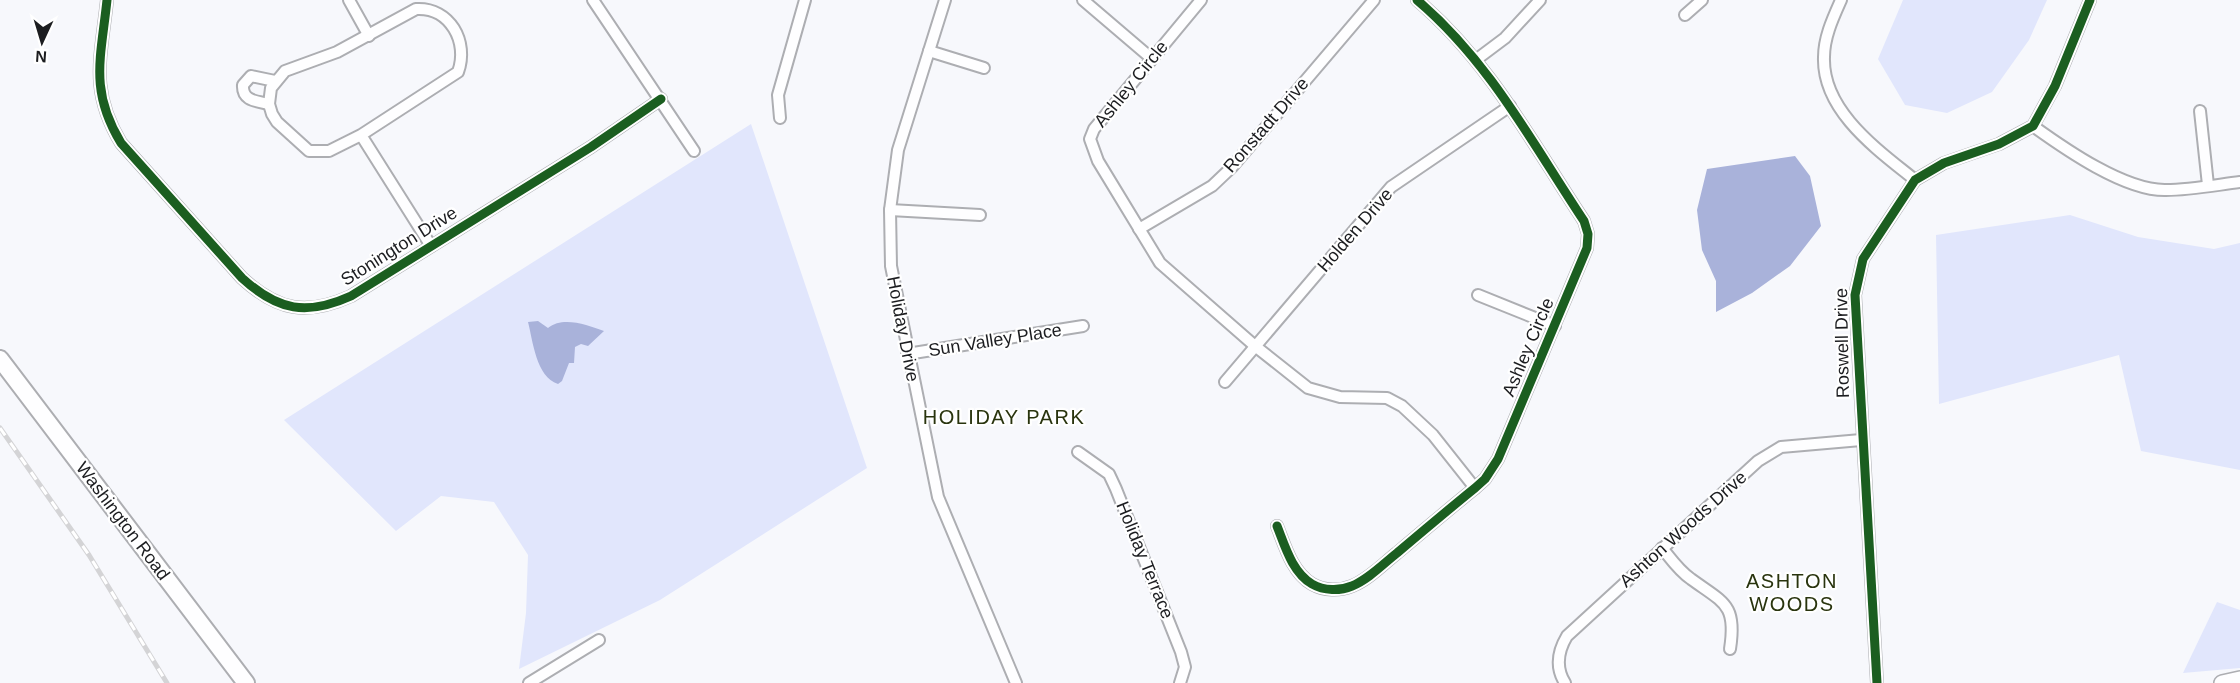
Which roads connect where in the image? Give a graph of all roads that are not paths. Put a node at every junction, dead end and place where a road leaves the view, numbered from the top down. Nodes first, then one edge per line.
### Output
1 (107, 0) edge
2 (349, 0) edge
3 (593, 0) edge
4 (806, 0) edge
5 (945, 0) edge
6 (1083, 0) edge
7 (1201, 0) edge
8 (1374, 0) edge
9 (1417, 0) edge
10 (1540, 0) edge
11 (1702, 0) edge
12 (1840, 0) edge
13 (2090, 0) edge
14 (1685, 15) dead end
15 (369, 36) junction
16 (929, 51) junction
17 (1151, 58) junction
18 (1477, 59) junction
19 (984, 68) dead end
20 (274, 81) junction
21 (661, 99) junction
22 (269, 104) junction
23 (1510, 106) junction
24 (2200, 111) dead end
25 (780, 118) dead end
26 (2032, 126) junction
27 (361, 135) junction
28 (694, 151) dead end
29 (1915, 180) junction
30 (2240, 182) edge
31 (2208, 185) junction
32 (890, 210) junction
33 (980, 215) dead end
34 (1139, 229) junction
35 (431, 246) junction
36 (1478, 295) dead end
37 (1083, 326) dead end
38 (1555, 326) junction
39 (1255, 346) junction
40 (907, 354) junction
41 (0, 359) edge
42 (1225, 382) dead end
43 (1861, 440) junction
44 (1078, 452) dead end
45 (1475, 488) junction
46 (1277, 526) dead end
47 (1662, 548) junction
48 (599, 640) dead end
49 (1730, 649) dead end
50 (2240, 679) edge
51 (246, 683) edge
52 (529, 683) edge
53 (1016, 683) edge
54 (1180, 683) edge
55 (1565, 683) edge
56 (1877, 683) edge
57 (2222, 683) edge

1 - 35 street, Stonington Drive
2 - 15 street
3 - 21 street
4 - 25 street
5 - 16 street, Holiday Drive
6 - 17 street
7 - 17 street, Ashley Circle
8 - 34 street, Ronstadt Drive
9 - 18 street, Ashley Circle
10 - 18 street
11 - 14 street
12 - 29 street
13 - 26 street
15 - 20 street
15 - 27 street
16 - 19 street
16 - 32 street, Holiday Drive
17 - 34 street, Ashley Circle
18 - 23 street, Ashley Circle
20 - 22 street
20 - 22 street
21 - 28 street
21 - 35 street, Stonington Drive
22 - 27 street
23 - 38 street, Ashley Circle
23 - 39 street, Holden Drive
24 - 31 street
26 - 29 street, Roswell Drive
26 - 31 street
27 - 35 street
29 - 43 street, Roswell Drive
30 - 31 street
32 - 33 street
32 - 40 street, Holiday Drive
34 - 39 street, Ashley Circle
36 - 38 street
37 - 40 street, Sun Valley Place
38 - 45 street, Ashley Circle
39 - 42 street, Holden Drive
39 - 45 street, Ashley Circle
40 - 53 street, Holiday Drive
41 - 51 main road, Washington Road
43 - 47 street, Ashton Woods Drive
43 - 56 street, Roswell Drive
44 - 54 street, Holiday Terrace
45 - 46 street, Ashley Circle
47 - 49 street
47 - 55 street, Ashton Woods Drive
48 - 52 street
50 - 57 street

